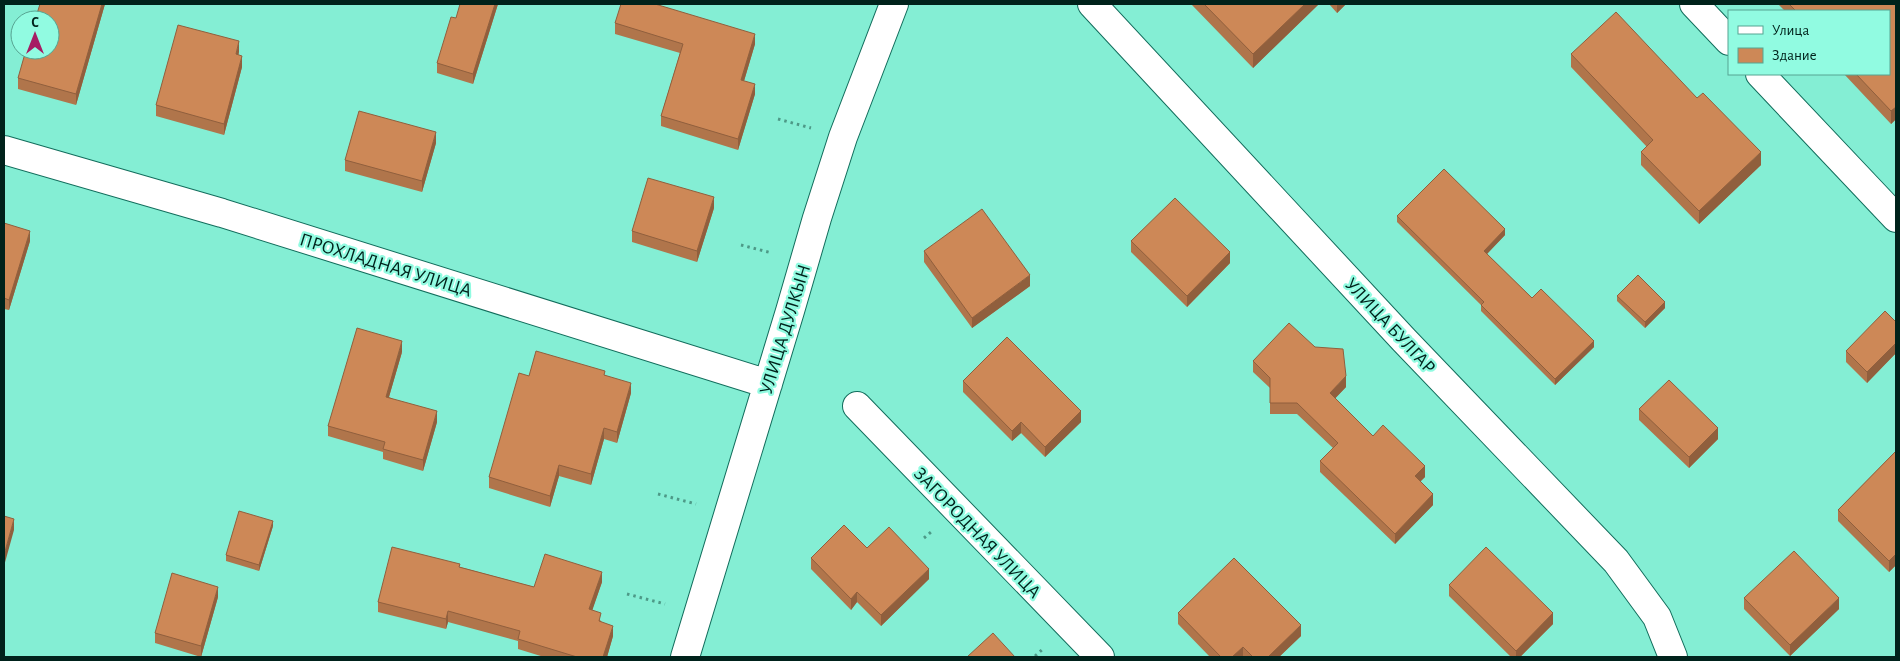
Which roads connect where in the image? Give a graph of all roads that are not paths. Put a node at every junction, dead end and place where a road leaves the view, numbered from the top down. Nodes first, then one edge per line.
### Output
1 (894, 4) edge
2 (1092, 4) edge
3 (1694, 4) edge
4 (1728, 40) edge
5 (1761, 75) edge
6 (4, 150) edge
7 (1896, 218) edge
8 (768, 384) junction
9 (857, 406) dead end
10 (685, 657) edge
11 (1100, 657) edge
12 (1673, 657) edge

1 - 8 street, УЛИЦА ДУЛКЫН
2 - 12 street, УЛИЦА БУЛГАР
3 - 4 street
5 - 7 street
6 - 8 street, ПРОХЛАДНАЯ УЛИЦА
8 - 10 street, УЛИЦА ДУЛКЫН
9 - 11 street, ЗАГОРОДНАЯ УЛИЦА

